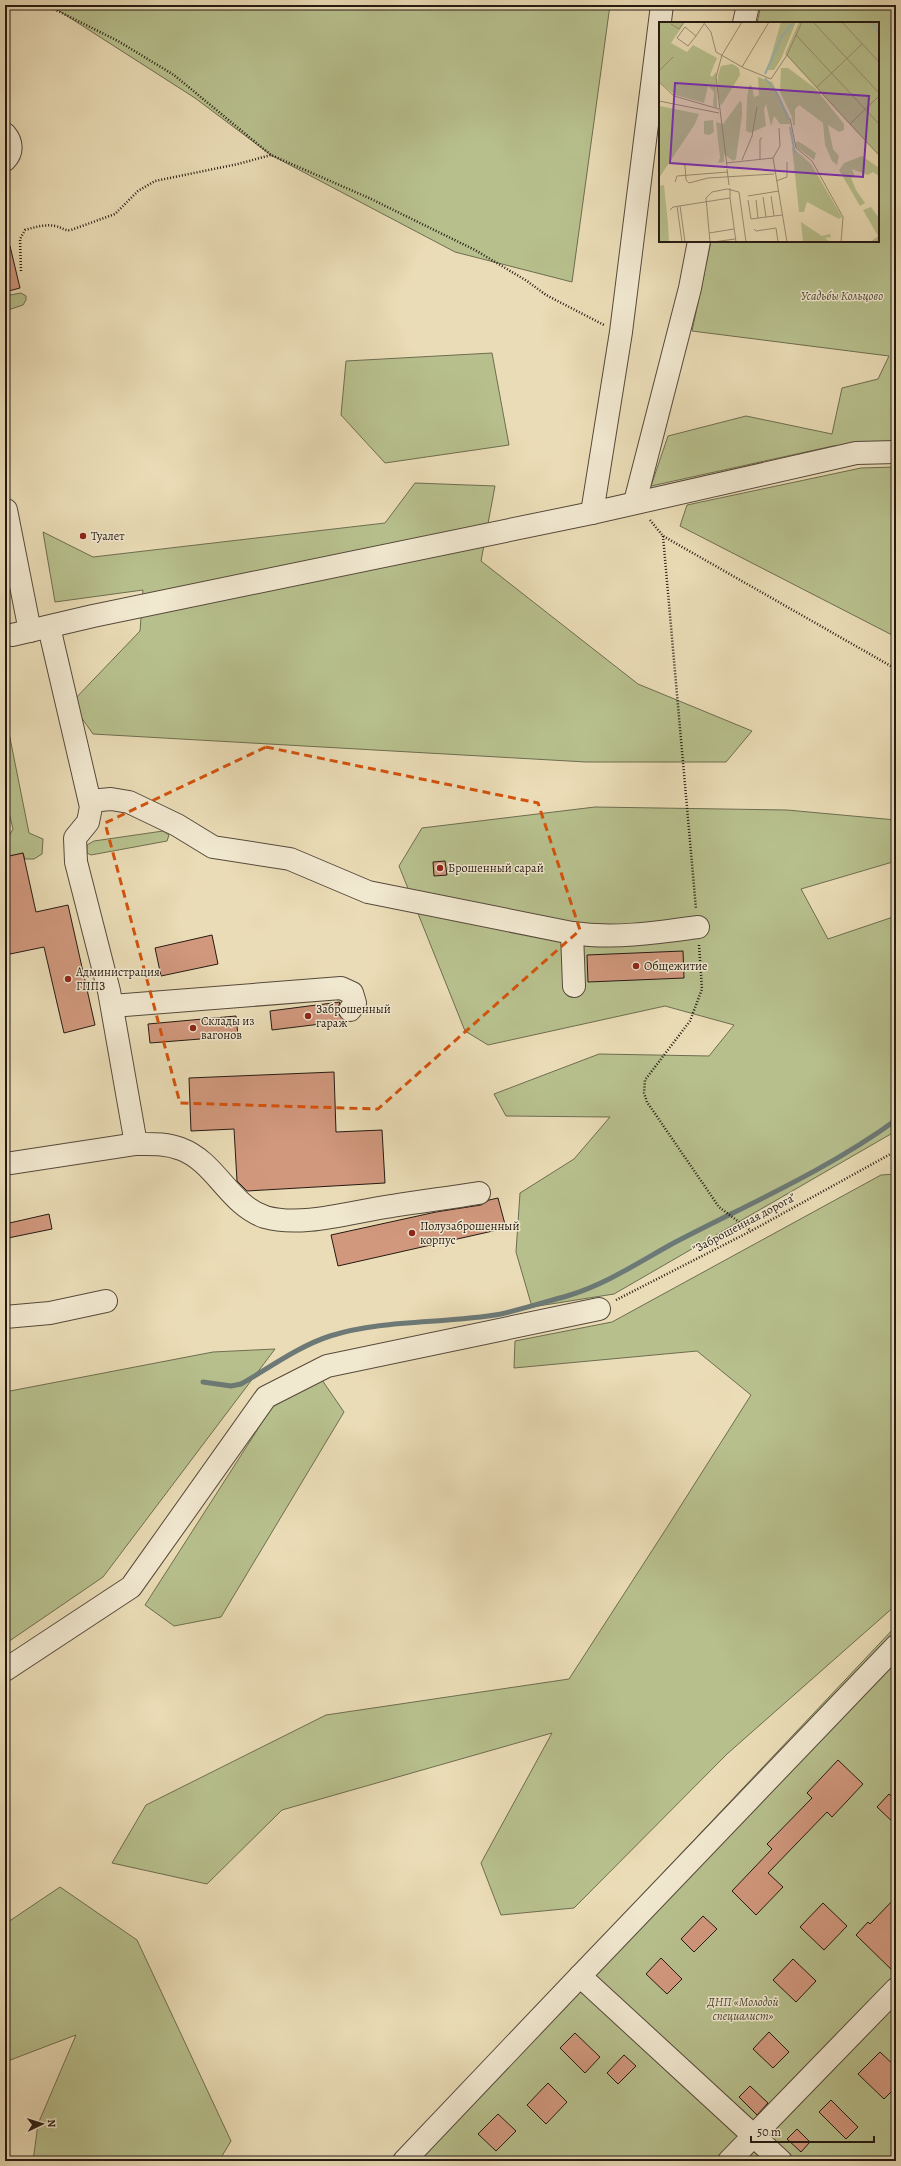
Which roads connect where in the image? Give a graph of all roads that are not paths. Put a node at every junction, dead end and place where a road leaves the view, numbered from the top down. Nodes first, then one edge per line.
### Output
1 (662, 5) edge
2 (748, 5) edge
3 (660, 22) edge
4 (744, 22) edge
5 (659, 29) edge
6 (5, 134) edge
7 (5, 160) edge
8 (699, 242) edge
9 (896, 452) edge
10 (636, 502) junction
11 (6, 510) dead end
12 (592, 513) junction
13 (30, 631) junction
14 (90, 801) junction
15 (698, 927) road end
16 (572, 933) junction
17 (574, 986) dead end
18 (112, 1006) junction
19 (350, 1010) dead end
20 (136, 1144) junction
21 (5, 1164) edge
22 (479, 1193) dead end
23 (106, 1301) dead end
24 (599, 1308) road end
25 (5, 1317) edge
26 (896, 1646) edge
27 (5, 1670) edge
28 (580, 1976) junction
29 (896, 1988) edge
30 (753, 2135) junction
31 (404, 2161) edge
32 (729, 2161) edge
33 (781, 2161) edge

1 - 3 street
2 - 4 street
5 - 12 street
6 - 7 street
8 - 10 street
9 - 10 street
10 - 12 street
11 - 13 street
12 - 13 street
13 - 14 street
14 - 16 street
14 - 18 street
15 - 16 street
16 - 17 street
18 - 19 street
18 - 20 street
20 - 21 street
20 - 22 street
23 - 25 street
24 - 27 street
26 - 28 street
28 - 30 street
28 - 31 street
29 - 30 street
30 - 32 street
30 - 33 street

